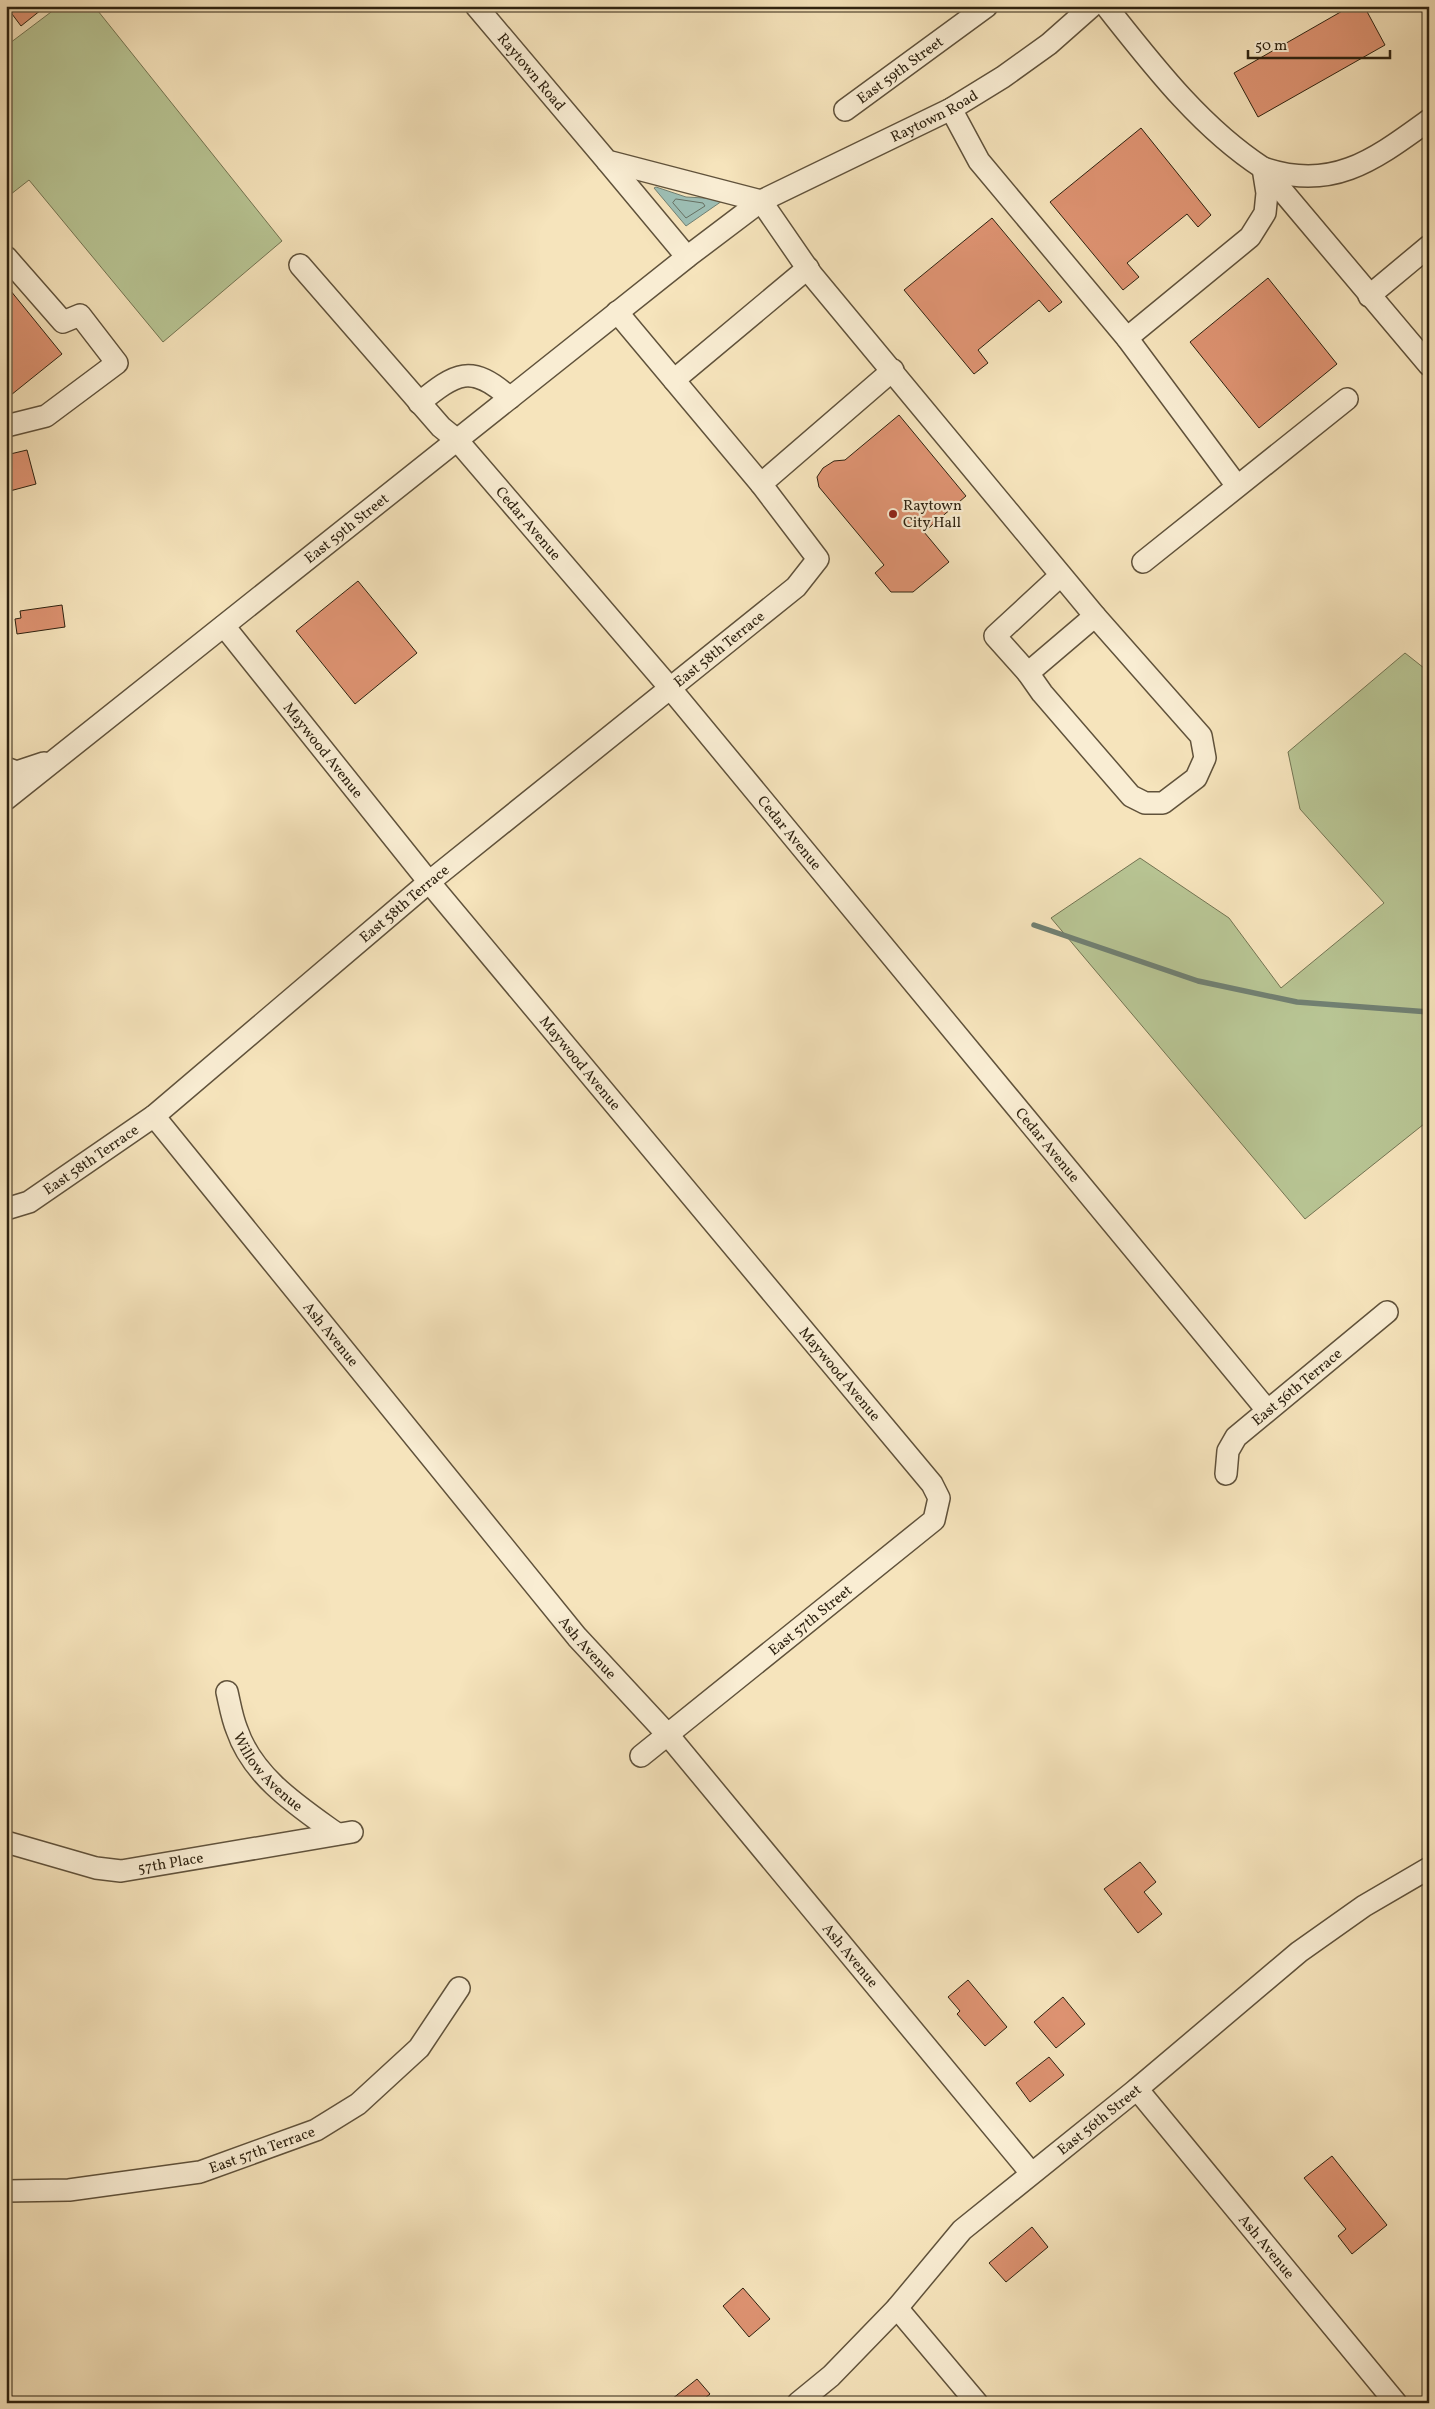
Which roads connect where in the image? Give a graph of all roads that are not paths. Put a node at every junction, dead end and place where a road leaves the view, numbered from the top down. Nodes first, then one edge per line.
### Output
1 (987, 6) edge
2 (1092, 6) edge
3 (1106, 6) edge
4 (481, 8) edge
5 (951, 109) junction
6 (845, 110) dead end
7 (1429, 120) edge
8 (607, 161) junction
9 (1263, 168) junction
10 (761, 201) junction
11 (1429, 246) edge
12 (6, 257) edge
13 (686, 258) junction
14 (300, 265) dead end
15 (808, 268) junction
16 (1369, 296) junction
17 (617, 312) junction
18 (1128, 338) junction
19 (1429, 365) edge
20 (893, 370) junction
21 (674, 380) junction
22 (510, 398) junction
23 (1347, 399) dead end
24 (420, 403) junction
25 (6, 426) edge
26 (457, 440) junction
27 (760, 484) junction
28 (1237, 486) junction
29 (1143, 562) dead end
30 (1061, 575) junction
31 (1095, 616) junction
32 (224, 626) junction
33 (1028, 673) junction
34 (670, 688) junction
35 (56, 760) junction
36 (6, 768) edge
37 (6, 799) edge
38 (429, 882) junction
39 (154, 1116) junction
40 (6, 1209) edge
41 (1387, 1312) dead end
42 (1267, 1410) junction
43 (1226, 1474) dead end
44 (940, 1498) joint
45 (227, 1692) dead end
46 (668, 1735) junction
47 (641, 1756) dead end
48 (344, 1833) joint
49 (6, 1842) edge
50 (1429, 1868) edge
51 (459, 1988) dead end
52 (1137, 2089) junction
53 (1031, 2173) junction
54 (6, 2191) edge
55 (897, 2308) junction
56 (798, 2403) edge
57 (977, 2403) edge
58 (1396, 2403) edge

1 - 6 street, East 59th Street
2 - 5 street, Raytown Road
3 - 9 street
4 - 8 street, Raytown Road
5 - 10 street, Raytown Road
5 - 18 street
7 - 9 street
8 - 10 street
8 - 13 street, Raytown Road
9 - 16 street
9 - 18 street
10 - 13 street, Raytown Road
10 - 15 street
11 - 16 street
12 - 25 street
13 - 17 street, East 59th Street
14 - 24 street, Cedar Avenue
15 - 20 street
15 - 21 street
16 - 19 street
17 - 21 street
17 - 22 street, East 59th Street
18 - 28 street
20 - 27 street
20 - 30 street
21 - 27 street
22 - 24 street
22 - 26 street, East 59th Street
23 - 28 street
24 - 26 street, Cedar Avenue
26 - 32 street, East 59th Street
26 - 34 street, Cedar Avenue
27 - 34 street, East 58th Terrace
28 - 29 street
30 - 31 street
30 - 33 street
31 - 33 street
31 - 33 street
32 - 35 street, East 59th Street
32 - 38 street, Maywood Avenue
34 - 38 street, East 58th Terrace
34 - 42 street, Cedar Avenue
35 - 36 street
35 - 37 street, East 59th Street
38 - 39 street, East 58th Terrace
38 - 44 street, Maywood Avenue
39 - 40 street, East 58th Terrace
39 - 46 street, Ash Avenue
41 - 42 street, East 56th Terrace
42 - 43 street, East 56th Terrace
44 - 46 street, East 57th Street
45 - 48 street, Willow Avenue
46 - 47 street, East 57th Street
46 - 53 street, Ash Avenue
48 - 49 street, 57th Place
50 - 52 street, East 56th Street
51 - 54 street, East 57th Terrace
52 - 53 street, East 56th Street
52 - 58 street, Ash Avenue
53 - 55 street, East 56th Street
55 - 56 street, East 56th Street
55 - 57 street

